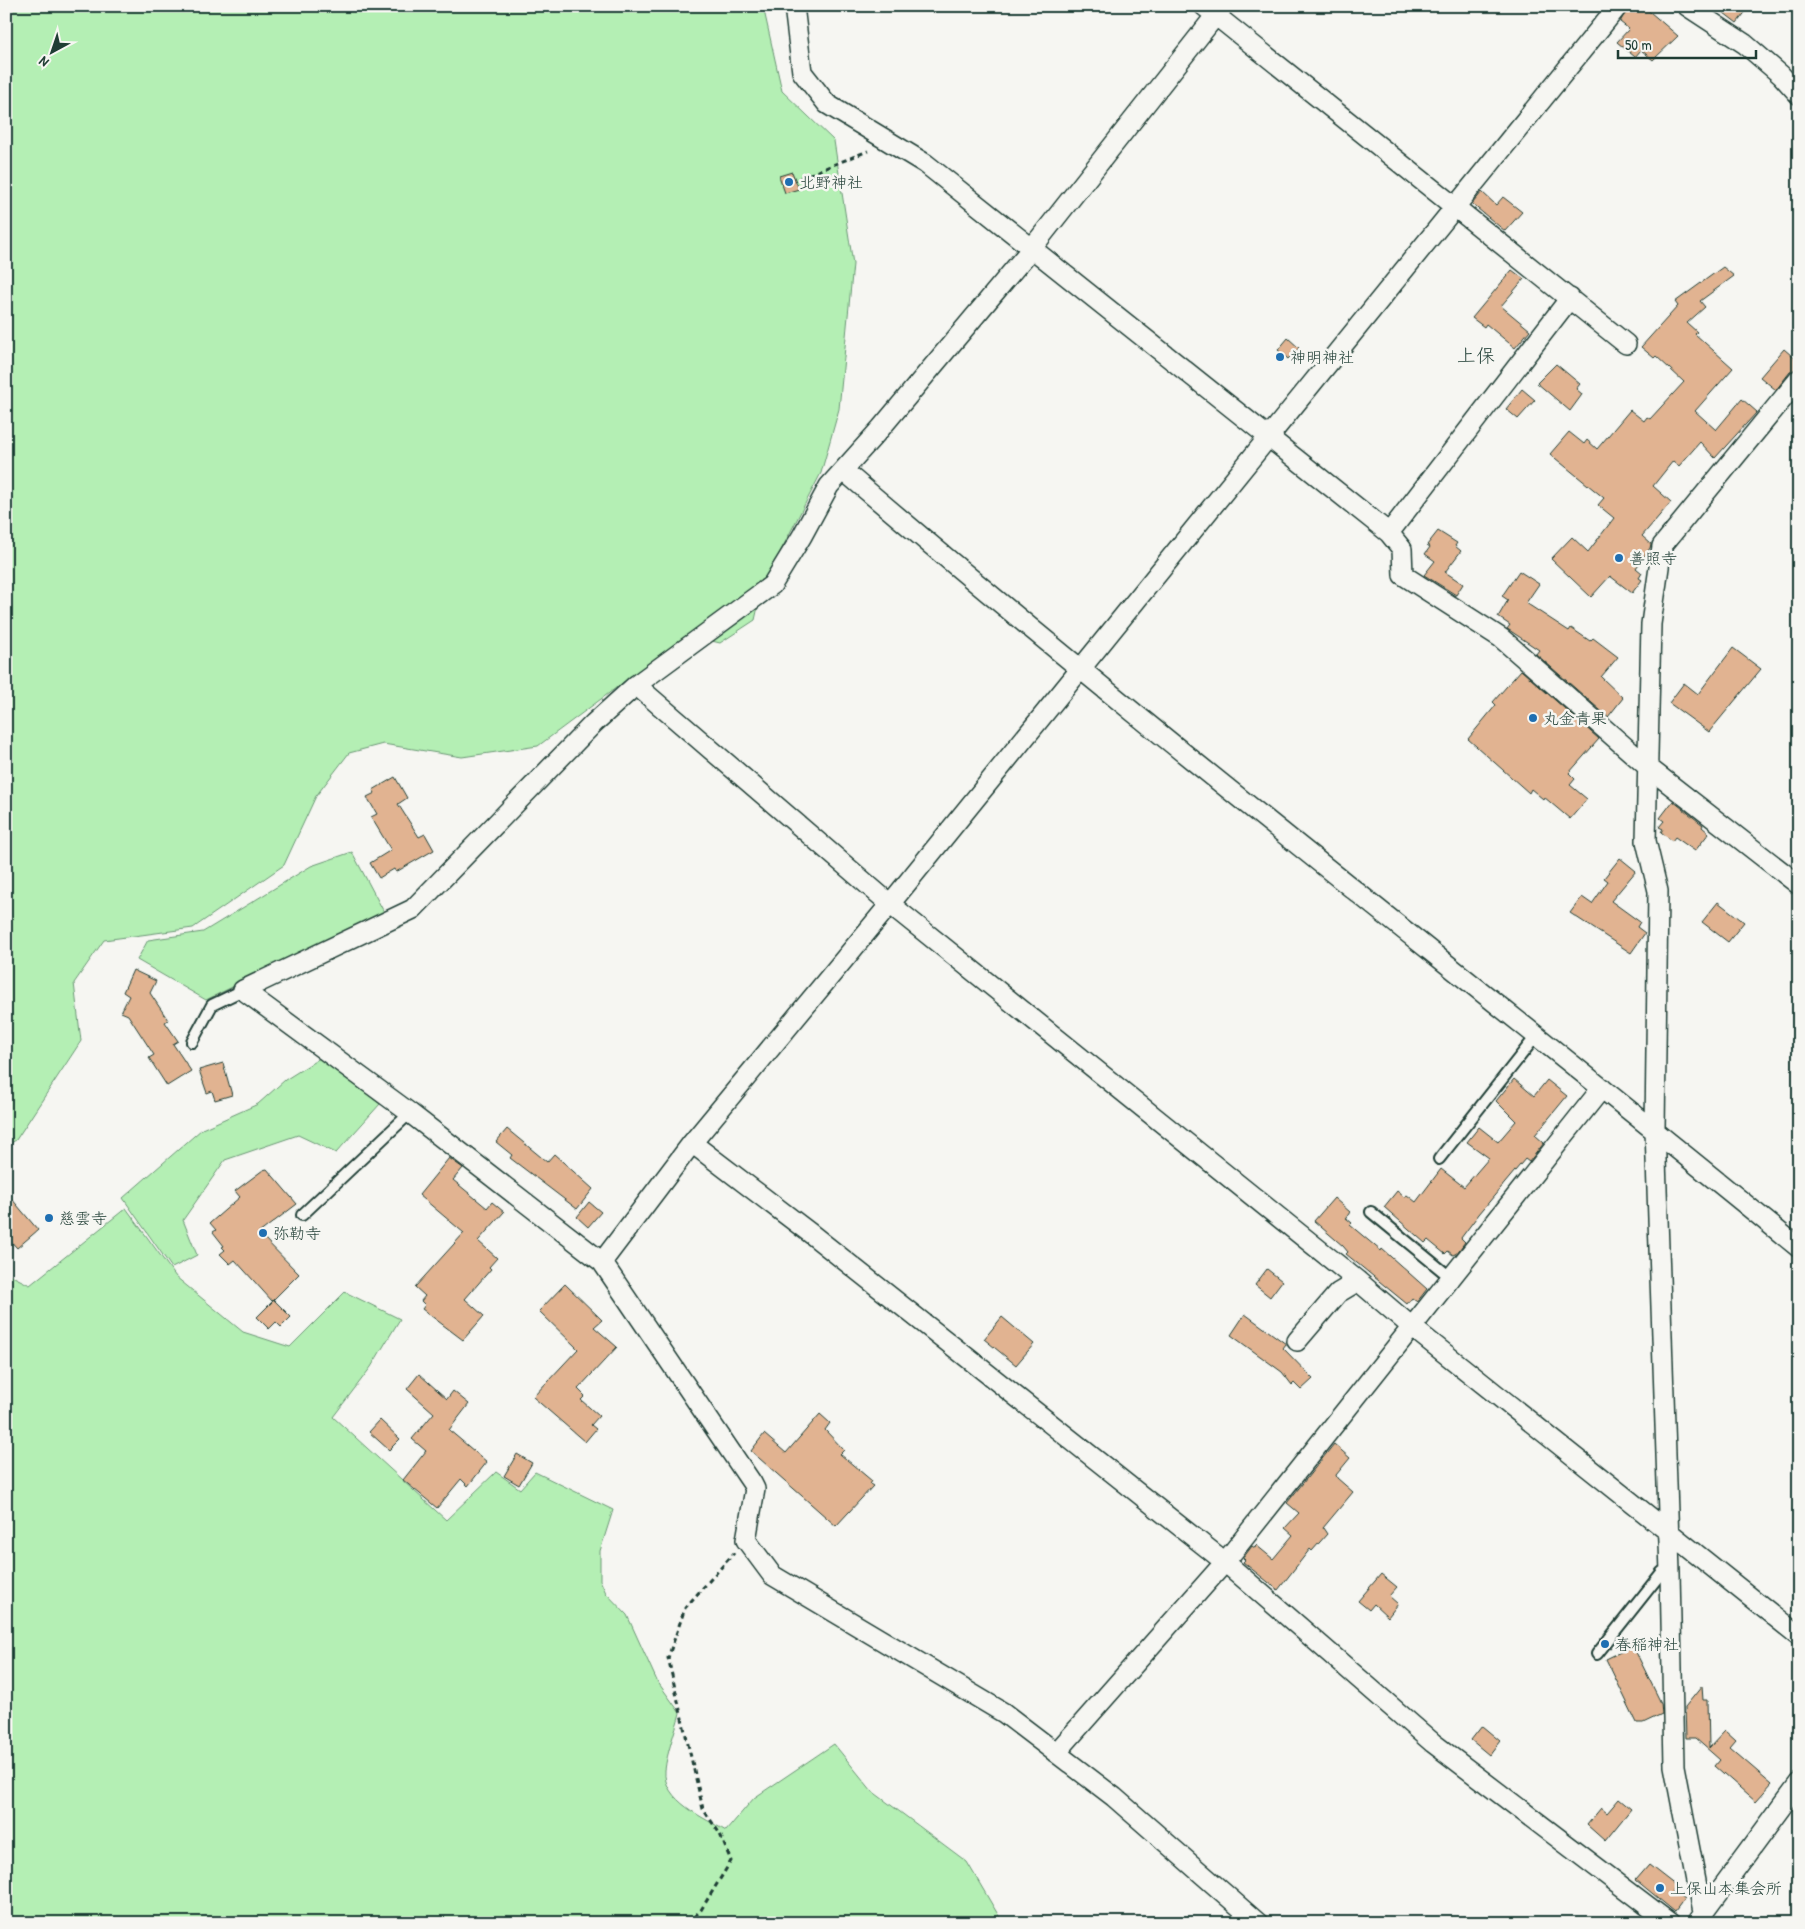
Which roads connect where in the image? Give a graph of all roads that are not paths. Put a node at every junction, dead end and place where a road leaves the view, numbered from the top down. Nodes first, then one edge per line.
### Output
1 (794, 6) edge
2 (1618, 6) edge
3 (1687, 6) edge
4 (1214, 9) edge
5 (1799, 95) edge
6 (1454, 207) junction
7 (1032, 248) junction
8 (1570, 298) junction
9 (1626, 344) dead end
10 (1799, 379) edge
11 (1270, 438) junction
12 (844, 471) junction
13 (1389, 533) junction
14 (1080, 670) junction
15 (636, 685) junction
16 (1648, 768) junction
17 (1799, 885) edge
18 (890, 904) junction
19 (243, 990) junction
20 (1537, 1035) junction
21 (192, 1042) dead end
22 (1602, 1088) junction
23 (410, 1113) junction
24 (1655, 1130) junction
25 (692, 1143) junction
26 (1439, 1159) dead end
27 (1371, 1212) dead end
28 (302, 1215) dead end
29 (1799, 1248) edge
30 (602, 1262) junction
31 (1450, 1277) junction
32 (1358, 1281) junction
33 (1413, 1328) junction
34 (1298, 1341) dead end
35 (1668, 1531) junction
36 (1225, 1562) junction
37 (1670, 1572) junction
38 (1799, 1636) edge
39 (1597, 1654) dead end
40 (1056, 1753) junction
41 (1799, 1783) edge
42 (1701, 1920) edge
43 (1258, 1923) edge
44 (1670, 1923) edge

1 - 7 street
2 - 6 street
3 - 5 street
4 - 6 street
4 - 7 street
6 - 8 street
6 - 11 street
7 - 11 street
7 - 12 street
8 - 9 street
8 - 13 street
10 - 16 street
11 - 13 street
11 - 14 street
12 - 14 street
12 - 15 street
13 - 16 street
14 - 18 street
14 - 20 street
15 - 18 street
15 - 19 street
16 - 17 street
16 - 24 street
18 - 25 street
18 - 32 street
19 - 21 lane
19 - 23 street
20 - 22 street
20 - 26 lane
22 - 24 street
22 - 31 street
23 - 28 lane
23 - 30 street
24 - 29 street
24 - 35 street
25 - 30 street
25 - 36 street
27 - 31 lane
30 - 40 street
31 - 33 street
32 - 33 street
32 - 34 street
33 - 35 street
33 - 36 street
35 - 37 street
35 - 38 street
36 - 40 street
36 - 44 street
37 - 39 lane
37 - 42 street
40 - 43 street
41 - 42 street

